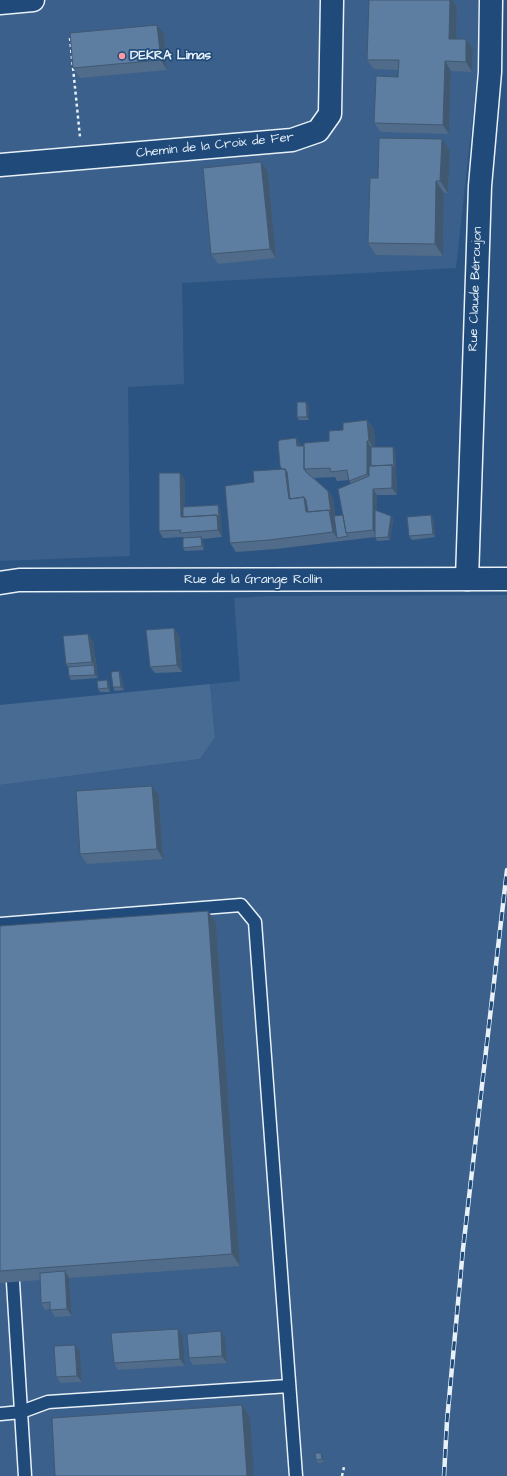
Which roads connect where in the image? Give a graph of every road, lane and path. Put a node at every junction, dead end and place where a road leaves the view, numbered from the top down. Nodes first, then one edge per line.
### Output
1 (33, 0) edge
2 (332, 0) edge
3 (491, 0) edge
4 (0, 3) edge
5 (70, 38) edge
6 (82, 158) junction
7 (0, 165) edge
8 (467, 579) junction
9 (506, 579) edge
10 (0, 583) edge
11 (0, 924) edge
12 (13, 1282) edge
13 (289, 1386) junction
14 (21, 1412) junction
15 (0, 1414) edge
16 (344, 1467) dead end
17 (25, 1476) edge
18 (296, 1476) edge
19 (342, 1476) edge

1 - 4 street
2 - 6 street, Chemin de la Croix de Fer
3 - 8 street, Rue Claude Béroujon
5 - 6 path
6 - 7 street, Chemin de la Croix de Fer
8 - 9 street, Rue de la Grange Rollin
8 - 10 street, Rue de la Grange Rollin
11 - 13 lane
12 - 14 lane
13 - 14 lane
13 - 18 lane
14 - 15 lane
14 - 17 lane
16 - 19 path

